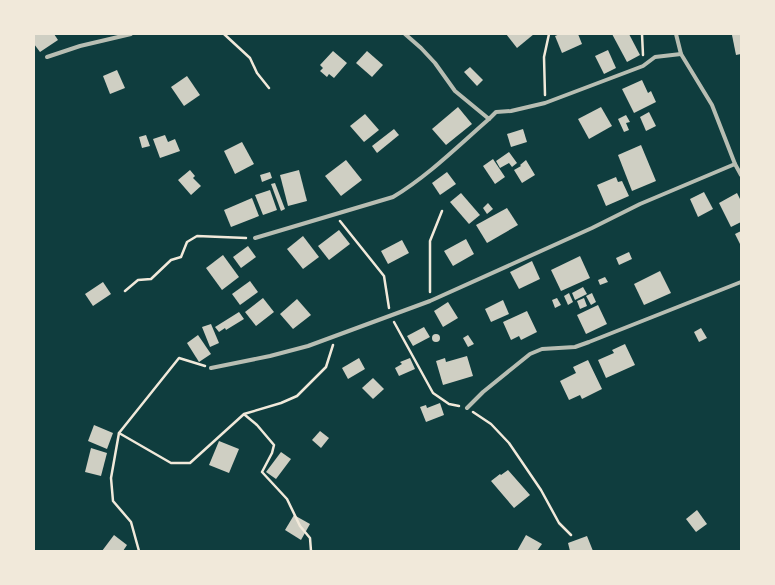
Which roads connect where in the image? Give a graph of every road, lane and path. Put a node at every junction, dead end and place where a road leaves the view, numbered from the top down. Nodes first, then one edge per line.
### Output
1 (131, 34) edge
2 (224, 34) edge
3 (405, 34) edge
4 (549, 34) edge
5 (642, 34) edge
6 (676, 34) edge
7 (681, 54) junction
8 (47, 57) dead end
9 (643, 66) junction
10 (269, 88) dead end
11 (545, 103) junction
12 (489, 118) junction
13 (735, 164) junction
14 (741, 175) edge
15 (442, 211) dead end
16 (335, 215) junction
17 (255, 238) joint
18 (741, 282) edge
19 (125, 291) dead end
20 (430, 300) junction
21 (391, 316) junction
22 (337, 335) junction
23 (211, 368) joint
24 (467, 408) junction
25 (244, 414) junction
26 (119, 432) junction
27 (571, 535) dead end
28 (139, 551) edge
29 (312, 551) edge

1 - 8 street
2 - 10 path
3 - 12 street
4 - 11 path
5 - 9 path
6 - 7 street
7 - 9 street
7 - 13 street
9 - 11 street
11 - 12 street
12 - 16 street
13 - 14 street
13 - 20 street
15 - 20 path
16 - 17 street
16 - 21 path
17 - 19 path
18 - 24 street
20 - 21 street
21 - 22 street
21 - 24 path
22 - 23 street
22 - 25 path
23 - 26 path
24 - 27 path
25 - 26 path
25 - 29 path
26 - 28 path

